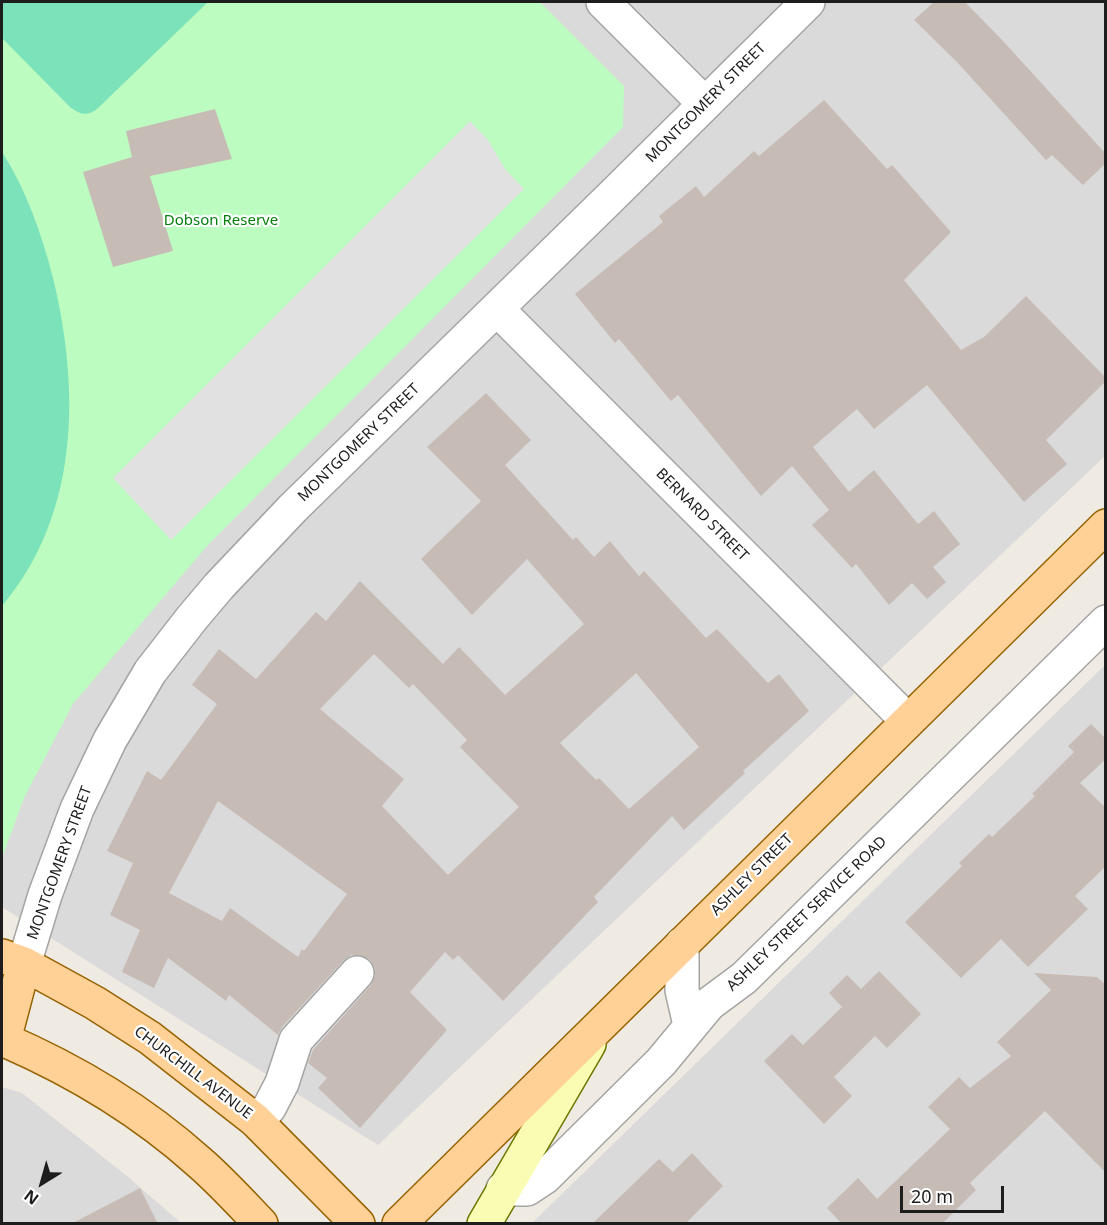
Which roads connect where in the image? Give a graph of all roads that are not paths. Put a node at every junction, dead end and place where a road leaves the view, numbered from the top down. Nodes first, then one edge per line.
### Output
1 (603, 2) edge
2 (808, 2) edge
3 (704, 103) junction
4 (497, 309) junction
5 (1106, 526) edge
6 (1106, 622) edge
7 (908, 721) junction
8 (682, 944) junction
9 (13, 960) edge
10 (357, 973) dead end
11 (601, 1024) junction
12 (690, 1025) junction
13 (3, 1039) edge
14 (255, 1120) junction
15 (503, 1190) junction
16 (261, 1224) edge
17 (358, 1224) edge
18 (399, 1224) edge
19 (484, 1224) edge

1 - 3 street
2 - 3 street, MONTGOMERY STREET
3 - 4 street, MONTGOMERY STREET
4 - 7 street, BERNARD STREET
4 - 9 street, MONTGOMERY STREET
5 - 7 main road, ASHLEY STREET
6 - 12 street, ASHLEY STREET SERVICE ROAD
7 - 8 main road, ASHLEY STREET
8 - 11 main road, ASHLEY STREET
8 - 12 street
9 - 13 main road
9 - 14 main road, CHURCHILL AVENUE
10 - 14 street
11 - 15 main road
11 - 18 main road, ASHLEY STREET
12 - 15 street, ASHLEY STREET SERVICE ROAD
13 - 16 main road
14 - 17 main road, CHURCHILL AVENUE
15 - 19 main road

